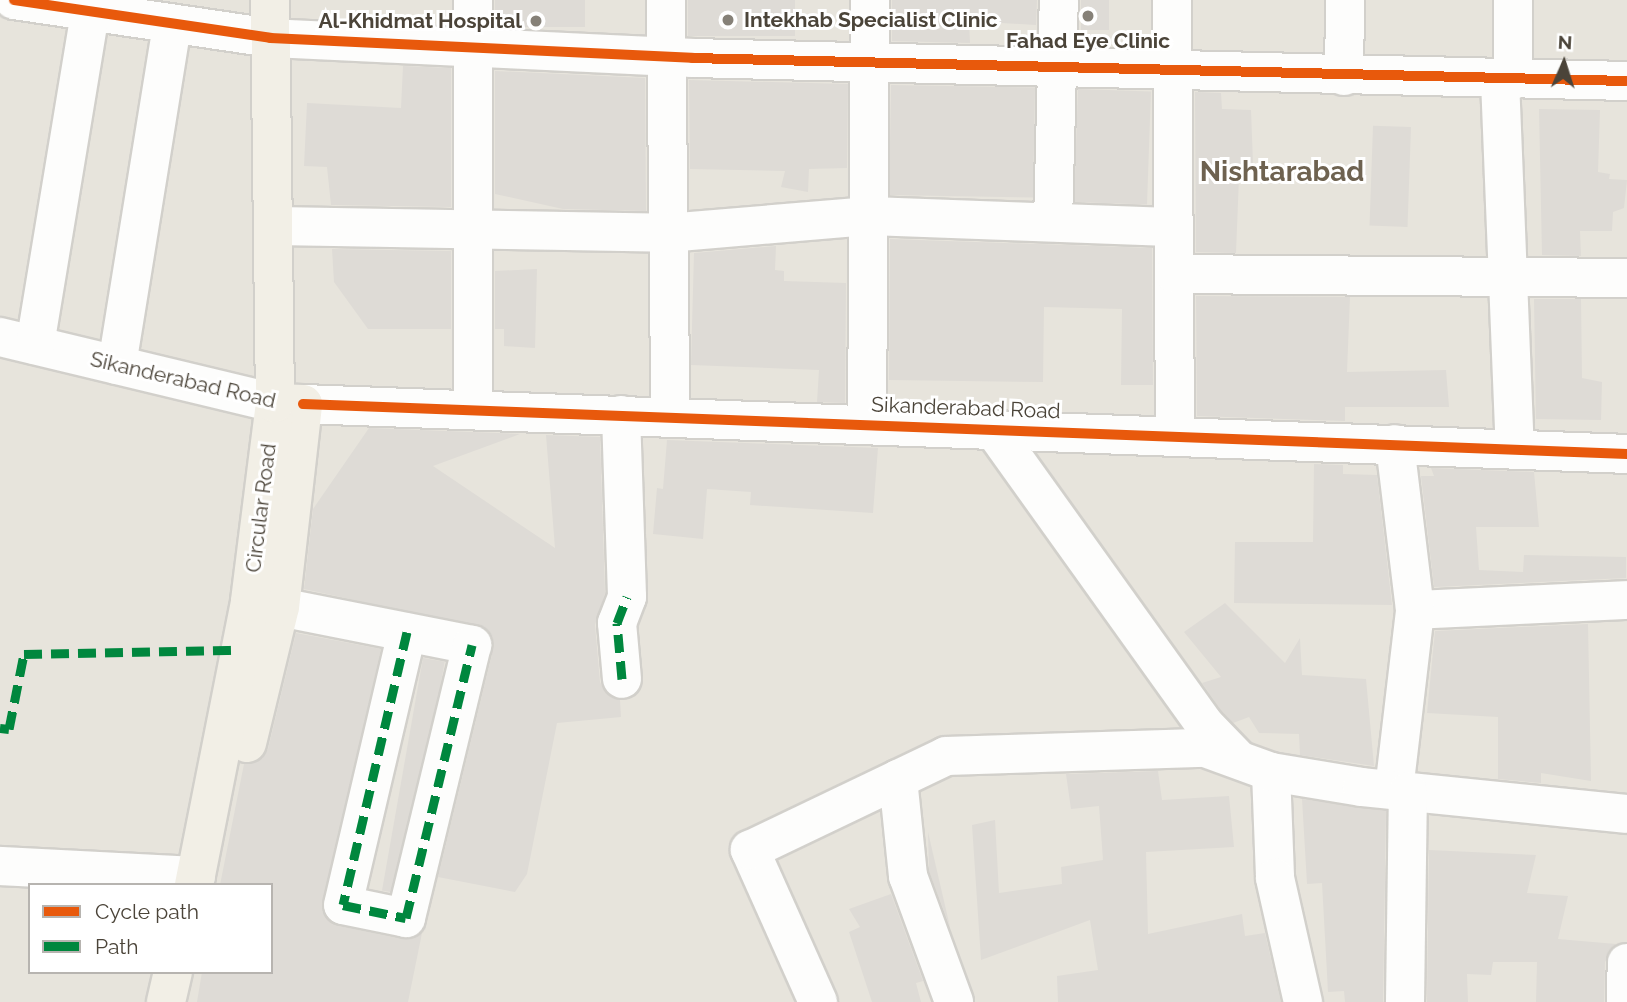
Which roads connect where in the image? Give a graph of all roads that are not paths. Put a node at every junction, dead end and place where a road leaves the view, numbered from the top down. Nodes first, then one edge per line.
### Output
1 (14, 0) edge
2 (270, 0) edge
3 (473, 0) edge
4 (666, 0) edge
5 (870, 0) edge
6 (1059, 0) edge
7 (1172, 0) edge
8 (1345, 0) edge
9 (1513, 0) edge
10 (90, 11) junction
11 (172, 24) junction
12 (270, 38) junction
13 (474, 48) junction
14 (669, 57) junction
15 (872, 63) junction
16 (1058, 67) junction
17 (1171, 69) junction
18 (1344, 76) junction
19 (1507, 80) junction
20 (1627, 82) edge
21 (870, 216) junction
22 (1053, 222) junction
23 (276, 226) junction
24 (1170, 227) junction
25 (475, 230) junction
26 (667, 233) junction
27 (1175, 274) junction
28 (1508, 276) junction
29 (1627, 278) edge
30 (18, 341) edge
31 (117, 365) junction
32 (289, 404) junction
33 (472, 410) junction
34 (621, 415) junction
35 (670, 416) junction
36 (867, 423) junction
37 (993, 429) junction
38 (1175, 435) junction
39 (1395, 444) junction
40 (1515, 449) junction
41 (1627, 454) edge
42 (1627, 600) edge
43 (280, 607) junction
44 (1415, 610) junction
45 (407, 632) junction
46 (622, 679) dead end
47 (1255, 766) junction
48 (898, 779) junction
49 (1401, 791) junction
50 (1627, 814) edge
51 (0, 866) edge
52 (201, 882) edge
53 (1627, 963) edge
54 (173, 974) edge
55 (193, 974) edge
56 (166, 1002) edge
57 (186, 1002) edge
58 (818, 1002) edge
59 (954, 1002) edge
60 (1303, 1002) edge
61 (1405, 1002) edge
62 (1626, 1002) edge

1 - 10 street
2 - 12 main road, Circular Road
3 - 13 street
4 - 14 street
5 - 15 street
6 - 16 street
7 - 17 street
8 - 18 street
9 - 19 street
10 - 11 street
10 - 30 street
11 - 12 street
11 - 31 street
12 - 13 street
12 - 23 main road, Circular Road
13 - 14 street
13 - 25 street
14 - 15 street
14 - 26 street
15 - 16 street
15 - 21 street
16 - 17 street
16 - 22 street
17 - 18 street
17 - 24 street
18 - 19 street
19 - 20 street
19 - 28 street
21 - 22 street
21 - 26 street
21 - 36 street
22 - 24 street
23 - 25 street
23 - 32 main road, Circular Road
24 - 27 street
25 - 26 street
25 - 33 street
26 - 35 street
27 - 28 street
27 - 38 street
28 - 29 street
28 - 40 street
30 - 31 street, Sikanderabad Road
31 - 32 street, Sikanderabad Road
32 - 33 street, Sikanderabad Road
32 - 43 main road
32 - 52 main road, Circular Road
33 - 34 street, Sikanderabad Road
34 - 35 street, Sikanderabad Road
34 - 46 street
35 - 36 street, Sikanderabad Road
36 - 37 street, Sikanderabad Road
37 - 38 street, Sikanderabad Road
37 - 47 street
38 - 39 street, Sikanderabad Road
39 - 40 street, Sikanderabad Road
39 - 44 street
40 - 41 street, Sikanderabad Road
42 - 44 street
43 - 45 street
43 - 52 main road
44 - 49 street
45 - 45 street
47 - 48 street
47 - 49 street
47 - 60 street
48 - 58 street
48 - 59 street
49 - 50 street
49 - 61 street
51 - 52 street
53 - 62 street
54 - 56 main road
55 - 57 main road

